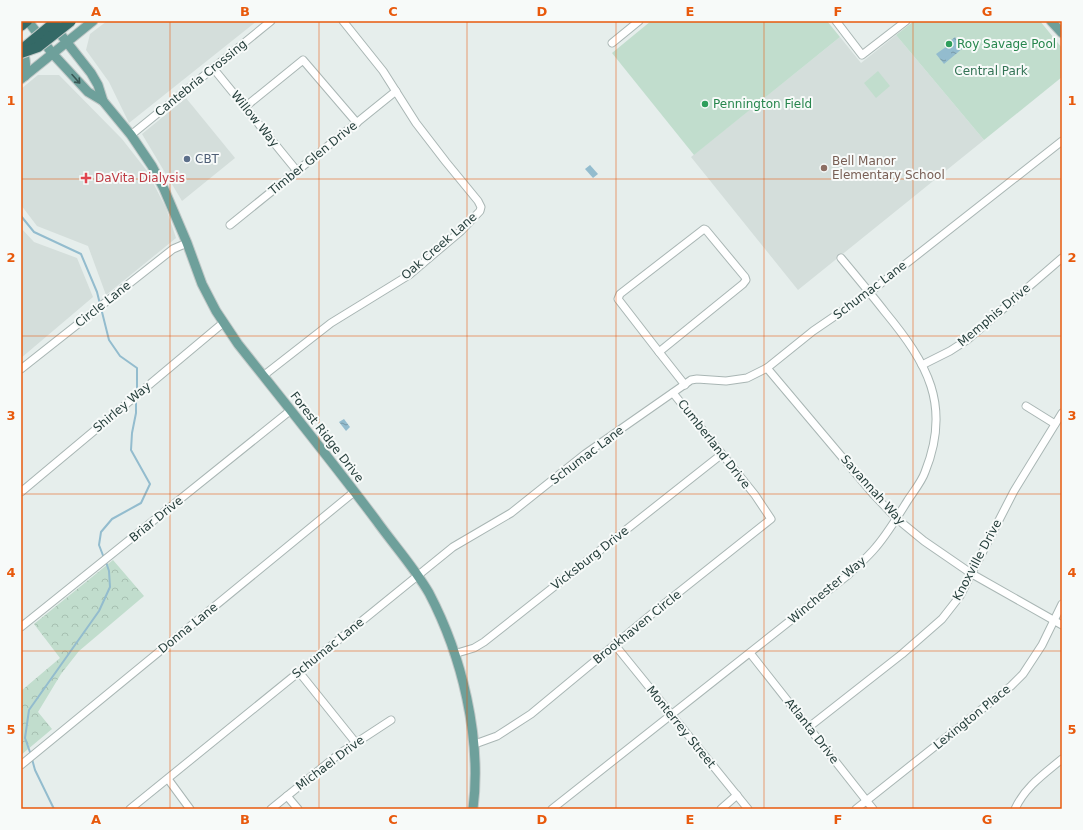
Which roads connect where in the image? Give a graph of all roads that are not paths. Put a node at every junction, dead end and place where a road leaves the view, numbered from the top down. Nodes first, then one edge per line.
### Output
1 (28, 21) edge
2 (50, 21) edge
3 (56, 21) edge
4 (71, 21) edge
5 (79, 21) edge
6 (271, 21) edge
7 (343, 21) edge
8 (640, 21) edge
9 (836, 21) edge
10 (906, 21) edge
11 (1051, 21) edge
12 (91, 23) edge
13 (21, 26) edge
14 (1062, 33) edge
15 (66, 42) junction
16 (612, 43) dead end
17 (21, 46) edge
18 (21, 51) edge
19 (52, 53) junction
20 (213, 68) junction
21 (23, 77) edge
22 (396, 91) junction
23 (103, 101) junction
24 (245, 107) junction
25 (357, 123) junction
26 (131, 135) junction
27 (1062, 141) edge
28 (297, 171) junction
29 (230, 225) dead end
30 (187, 243) junction
31 (841, 258) dead end
32 (1062, 258) edge
33 (870, 292) junction
34 (223, 323) junction
35 (659, 352) junction
36 (922, 365) junction
37 (767, 368) junction
38 (21, 369) edge
39 (263, 376) junction
40 (685, 385) junction
41 (674, 393) junction
42 (1026, 406) dead end
43 (291, 410) junction
44 (1062, 413) edge
45 (1055, 424) junction
46 (722, 454) junction
47 (21, 492) edge
48 (354, 492) junction
49 (755, 495) joint
50 (896, 518) junction
51 (972, 574) junction
52 (418, 576) junction
53 (1062, 604) edge
54 (1054, 621) junction
55 (1062, 625) edge
56 (21, 627) edge
57 (615, 645) junction
58 (750, 653) junction
59 (454, 654) junction
60 (299, 672) junction
61 (672, 715) junction
62 (391, 720) dead end
63 (808, 727) junction
64 (356, 742) junction
65 (475, 744) junction
66 (1062, 759) edge
67 (21, 765) edge
68 (168, 779) junction
69 (737, 795) junction
70 (287, 796) junction
71 (867, 801) junction
72 (130, 809) edge
73 (190, 809) edge
74 (271, 809) edge
75 (298, 809) edge
76 (473, 809) edge
77 (552, 809) edge
78 (721, 809) edge
79 (748, 809) edge
80 (856, 809) edge
81 (873, 809) edge
82 (1015, 809) edge

1 - 13 highway
1 - 19 main road, Forest Ridge Drive
2 - 15 main road, Forest Ridge Drive
3 - 18 highway, bridge
4 - 18 highway, bridge
5 - 12 main road
6 - 20 street, Cantebria Crossing
7 - 22 street, Oak Creek Lane
8 - 16 street
9 - 10 street
11 - 14 main road
12 - 15 main road
15 - 19 main road
15 - 23 main road, Forest Ridge Drive
17 - 21 main road
19 - 21 main road
19 -> 23 main road, Forest Ridge Drive
20 - 24 street, Willow Way
20 - 26 street, Cantebria Crossing
22 - 25 street, Timber Glen Drive
22 - 39 street, Oak Creek Lane
23 - 26 main road, Forest Ridge Drive
24 - 25 street
24 - 28 street, Willow Way
25 - 28 street, Timber Glen Drive
26 - 30 main road, Forest Ridge Drive
27 - 33 street, Schumac Lane
28 - 29 street, Timber Glen Drive
30 - 34 main road, Forest Ridge Drive
30 - 38 street, Circle Lane
31 - 33 street, Winchester Way
32 - 36 street, Memphis Drive
33 - 36 street, Winchester Way
33 - 37 street, Schumac Lane
34 - 39 main road, Forest Ridge Drive
34 - 47 street, Shirley Way
35 - 35 street
35 - 40 street
36 - 50 street, Winchester Way
37 - 40 street, Schumac Lane
37 - 50 street, Savannah Way
39 - 43 main road, Forest Ridge Drive
40 - 41 street, Schumac Lane
41 - 46 street, Cumberland Drive
41 - 52 street, Schumac Lane
42 - 45 street
43 - 48 main road, Forest Ridge Drive
43 - 56 street, Briar Drive
44 - 45 street, Knoxville Drive
45 - 51 street, Knoxville Drive
46 - 49 street, Cumberland Drive
46 - 59 street, Vicksburg Drive
48 - 52 main road, Forest Ridge Drive
48 - 67 street, Donna Lane
49 - 57 street, Brookhaven Circle
50 - 51 street, Savannah Way
50 - 58 street, Winchester Way
51 - 54 street, Savannah Way
51 - 63 street, Knoxville Drive
52 - 59 main road, Forest Ridge Drive
52 - 60 street, Schumac Lane
53 - 54 street, Lexington Place
54 - 55 street, Savannah Way
54 - 71 street, Lexington Place
57 - 61 street, Monterrey Street
57 - 65 street, Brookhaven Circle
58 - 61 street, Winchester Way
58 - 63 street, Atlanta Drive
59 - 65 main road, Forest Ridge Drive
60 - 64 street
60 - 68 street, Schumac Lane
61 - 69 street, Monterrey Street
61 - 77 street, Winchester Way
62 - 64 street, Michael Drive
63 - 71 street, Atlanta Drive
64 - 70 street, Michael Drive
65 - 76 main road, Forest Ridge Drive
66 - 82 street
68 - 72 street, Schumac Lane
68 - 73 street
69 - 78 street
69 - 79 street, Monterrey Street
70 - 74 street, Michael Drive
70 - 75 street
71 - 80 street, Lexington Place
71 - 81 street, Atlanta Drive

